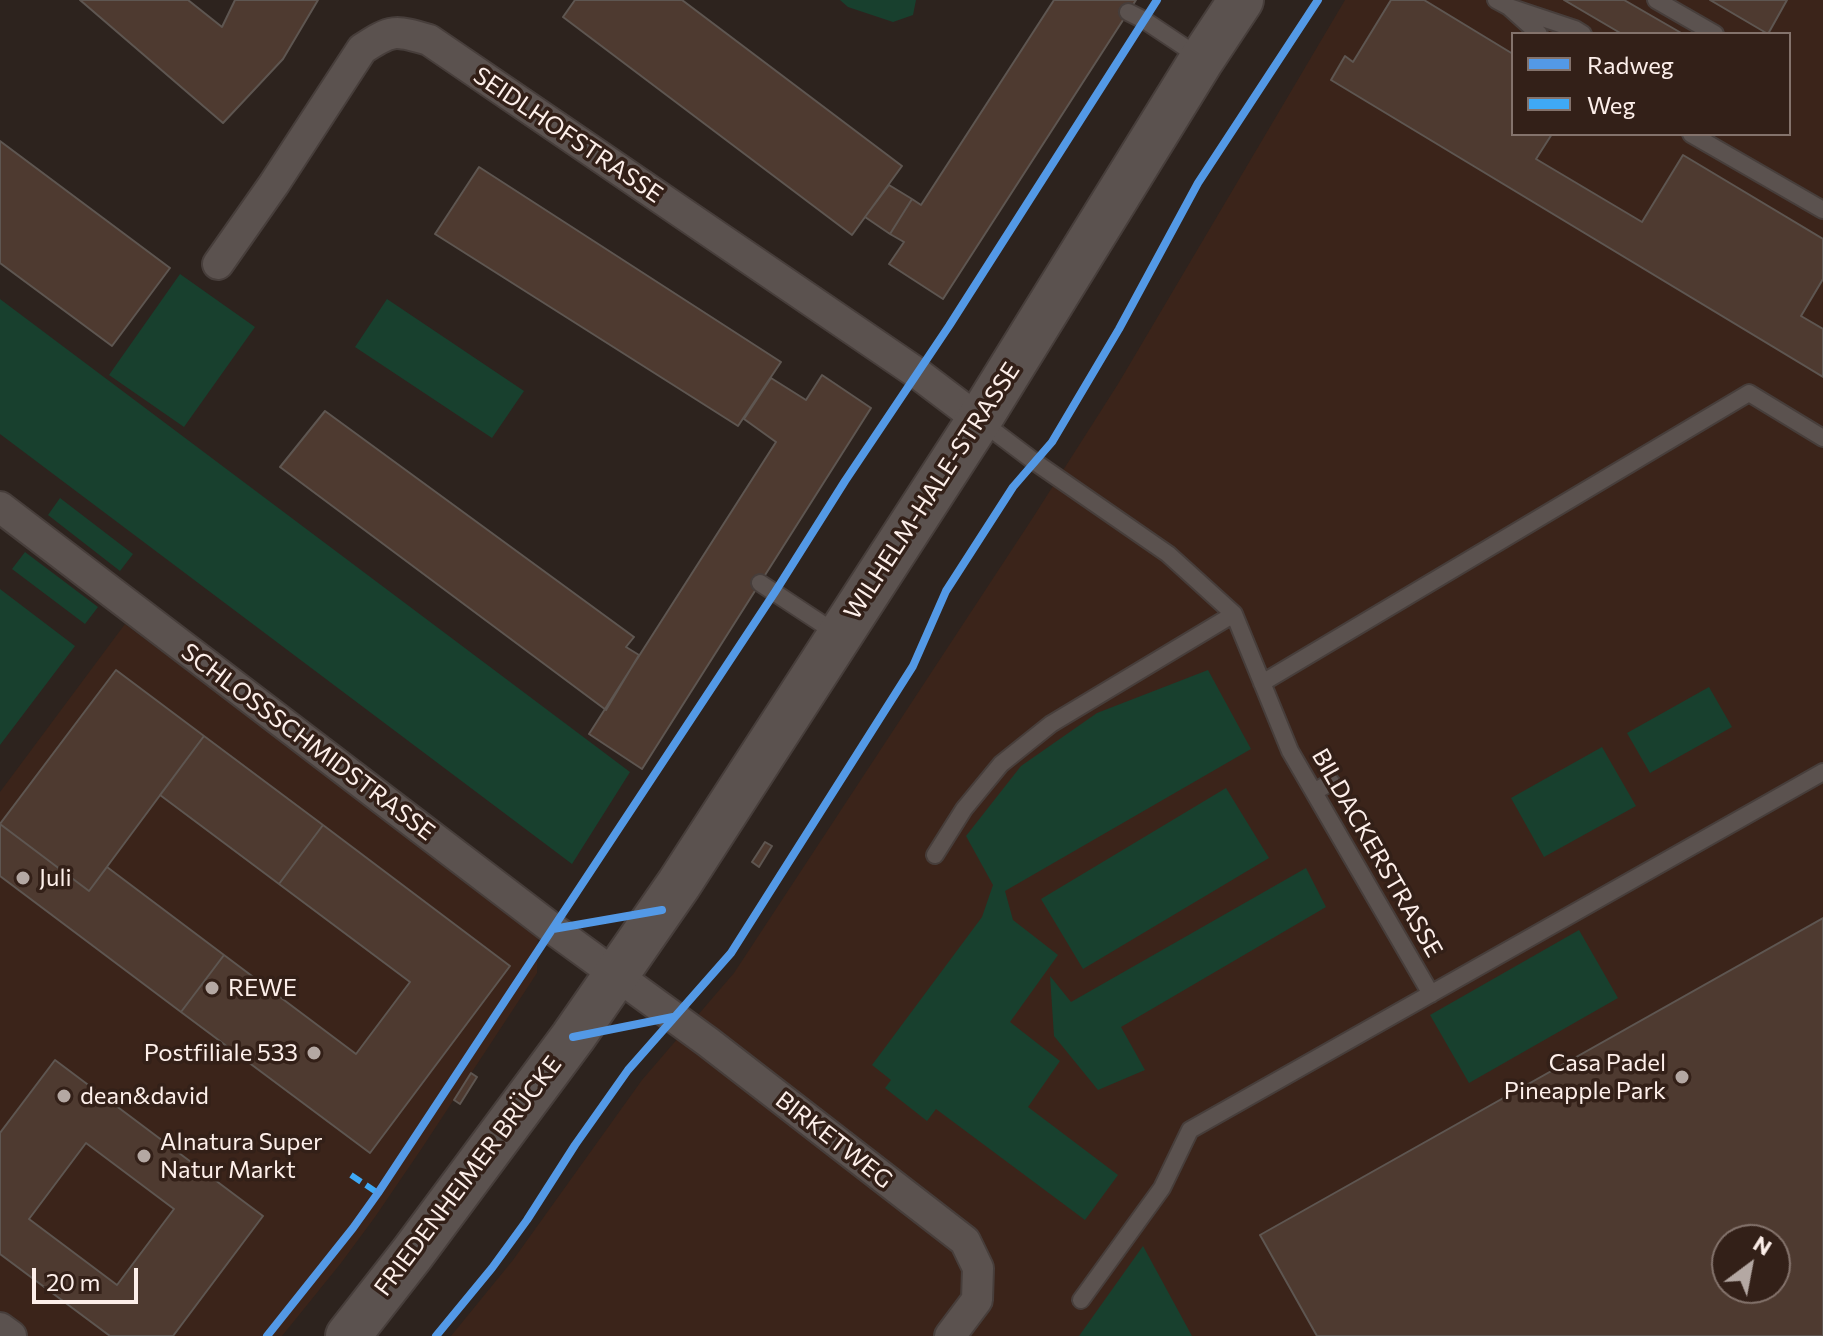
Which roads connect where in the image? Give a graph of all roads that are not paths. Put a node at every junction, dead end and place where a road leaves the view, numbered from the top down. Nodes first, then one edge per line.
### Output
1 (1241, 0) edge
2 (1656, 0) edge
3 (1502, 4) edge
4 (1128, 12) dead end
5 (1537, 32) edge
6 (1580, 32) edge
7 (1712, 32) edge
8 (1202, 59) junction
9 (1694, 136) edge
10 (1823, 210) edge
11 (218, 264) dead end
12 (979, 420) junction
13 (1823, 438) edge
14 (0, 507) edge
15 (760, 583) dead end
16 (1234, 614) junction
17 (840, 636) junction
18 (1262, 683) junction
19 (1823, 772) edge
20 (1331, 782) dead end
21 (1314, 792) junction
22 (935, 855) dead end
23 (616, 976) junction
24 (1431, 994) junction
25 (1081, 1300) dead end
26 (0, 1328) edge
27 (11, 1336) edge
28 (348, 1336) edge
29 (950, 1336) edge

1 - 8 main road, WILHELM-HALE-STRASSE
2 - 7 lane
3 - 5 lane
3 - 6 lane
4 - 8 lane
8 - 12 main road, WILHELM-HALE-STRASSE
9 - 10 lane
11 - 12 street, SEIDLHOFSTRASSE
12 - 16 lane, BILDACKERSTRASSE
12 - 17 main road, WILHELM-HALE-STRASSE
13 - 18 lane
14 - 23 street, SCHLOSSSCHMIDSTRASSE
15 - 17 lane
16 - 18 lane, BILDACKERSTRASSE
16 - 22 lane
17 - 23 main road, WILHELM-HALE-STRASSE
18 - 21 lane, BILDACKERSTRASSE
19 - 24 lane, BILDACKERSTRASSE
20 - 21 lane
21 - 24 lane, BILDACKERSTRASSE
23 - 28 main road, FRIEDENHEIMER BRÜCKE
23 - 29 street, BIRKETWEG
24 - 25 lane
26 - 27 street

